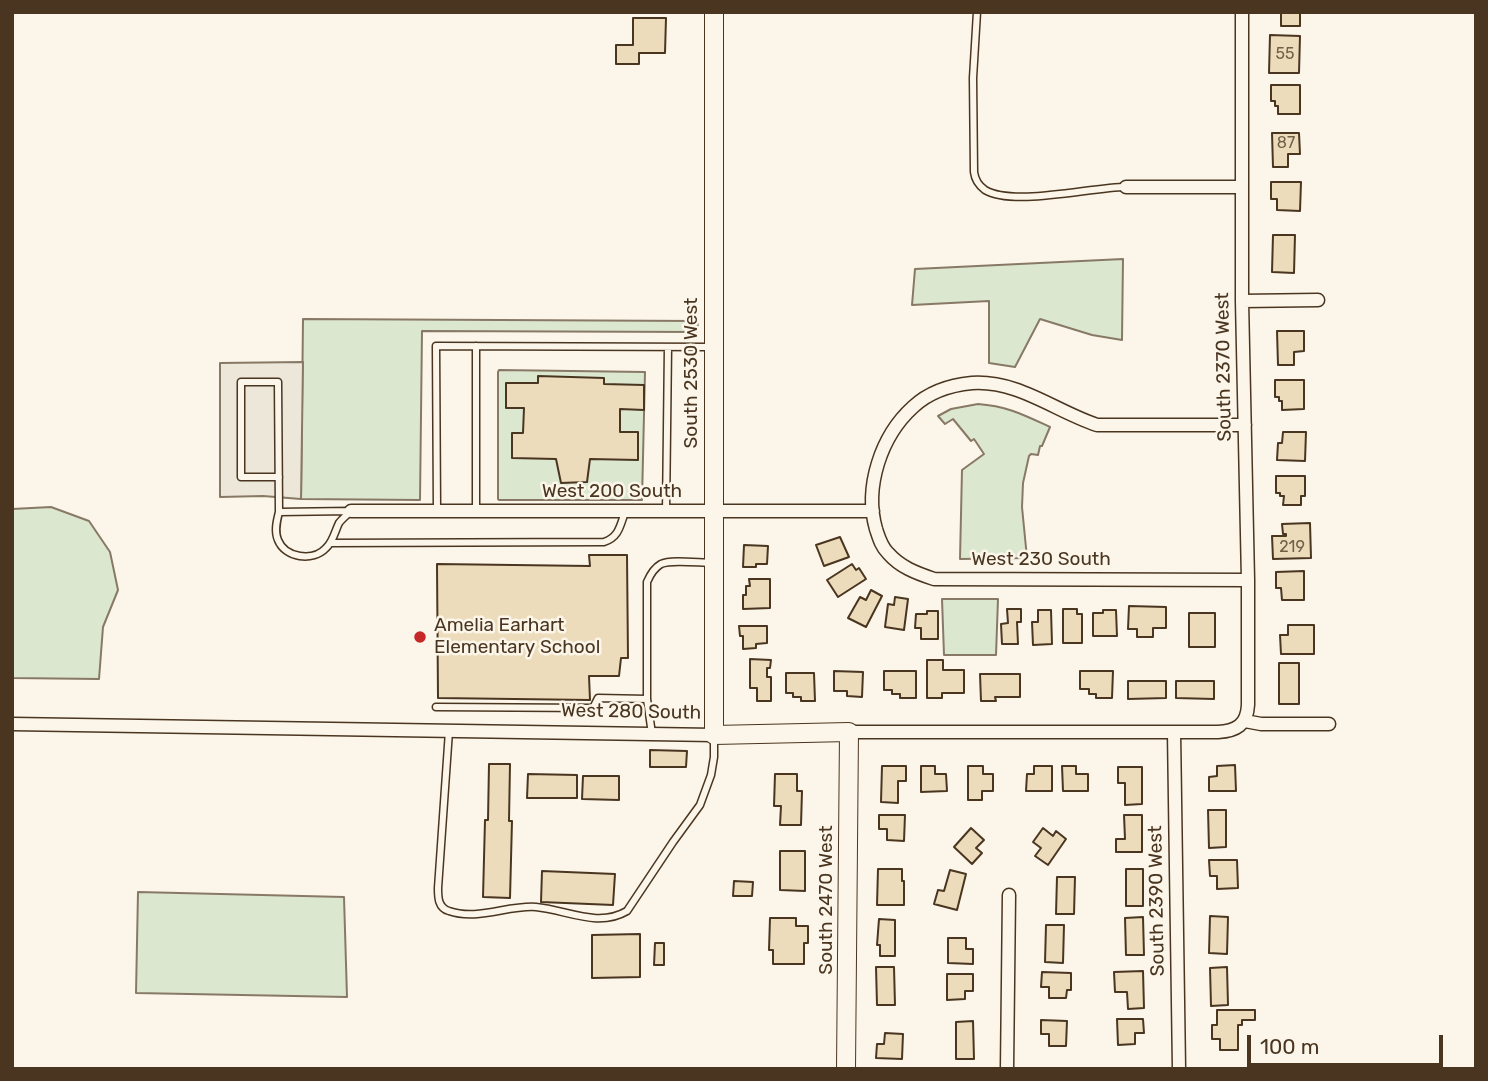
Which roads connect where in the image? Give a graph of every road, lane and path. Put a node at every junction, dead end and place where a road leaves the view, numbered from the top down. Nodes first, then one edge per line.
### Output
1 (714, 12) edge
2 (976, 12) edge
3 (1242, 12) edge
4 (1126, 187) joint
5 (1241, 187) junction
6 (1318, 300) dead end
7 (1242, 301) junction
8 (476, 346) junction
9 (668, 347) junction
10 (713, 347) junction
11 (1244, 425) junction
12 (279, 477) junction
13 (873, 510) junction
14 (351, 511) junction
15 (438, 511) junction
16 (476, 511) junction
17 (279, 512) junction
18 (625, 512) junction
19 (666, 512) junction
20 (713, 512) junction
21 (330, 543) junction
22 (714, 563) junction
23 (1248, 580) junction
24 (647, 699) junction
25 (436, 707) dead end
26 (1245, 720) junction
27 (12, 724) edge
28 (1329, 724) dead end
29 (449, 731) junction
30 (849, 732) junction
31 (1174, 732) junction
32 (652, 734) junction
33 (714, 735) junction
34 (1009, 895) dead end
35 (846, 1069) edge
36 (1007, 1069) edge
37 (1178, 1069) edge

1 - 10 street, South 2530 West
2 - 4 lane
3 - 5 street, South 2370 West
4 - 5 street
5 - 7 street, South 2370 West
6 - 7 street
7 - 11 street, South 2370 West
8 - 9 lane
8 - 15 lane
8 - 16 lane
9 - 10 lane
9 - 19 lane
10 - 20 street, South 2530 West
11 - 13 street, West 230 South
11 - 23 street, South 2370 West
12 - 12 lane
12 - 17 lane
13 - 20 street, West 200 South
13 - 23 street, West 230 South
14 - 15 street, West 200 South
14 - 17 lane
14 - 21 lane
15 - 16 street, West 200 South
16 - 18 street, West 200 South
17 - 21 lane
18 - 19 street, West 200 South
18 - 21 lane
19 - 20 street, West 200 South
20 - 22 street, South 2530 West
22 - 24 lane
22 - 33 street, South 2530 West
23 - 26 street, South 2370 West
24 - 25 lane
24 - 32 lane
26 - 28 street
26 - 31 street, West 280 South
27 - 29 street, West 280 South
29 - 32 street, West 280 South
29 - 33 lane
30 - 31 street, West 280 South
30 - 33 street, West 280 South
30 - 35 street, South 2470 West
31 - 37 street, South 2390 West
32 - 33 street, West 280 South
34 - 36 street

